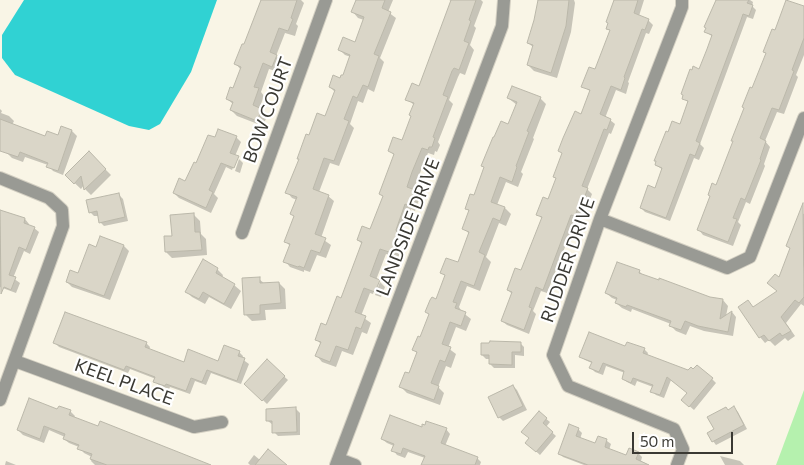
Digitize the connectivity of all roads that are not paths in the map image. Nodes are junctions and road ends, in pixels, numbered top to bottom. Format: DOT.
graph roads {
  1 [pos="326,0"];
  2 [pos="504,0"];
  3 [pos="682,0"];
  4 [pos="804,118"];
  5 [pos="0,178"];
  6 [pos="600,219"];
  7 [pos="242,233"];
  8 [pos="15,360"];
  9 [pos="0,400"];
  10 [pos="222,422"];
  11 [pos="337,462"];
  12 [pos="355,465"];
  13 [pos="677,465"];
  1 -- 7 [label="street, BOW COURT"];
  2 -- 11 [label="street, LANDSIDE DRIVE"];
  3 -- 6 [label="street, RUDDER DRIVE"];
  4 -- 6 [label="street"];
  5 -- 8 [label="street"];
  6 -- 13 [label="street, RUDDER DRIVE"];
  8 -- 9 [label="street"];
  8 -- 10 [label="street, KEEL PLACE"];
  11 -- 12 [label="street"];
}
